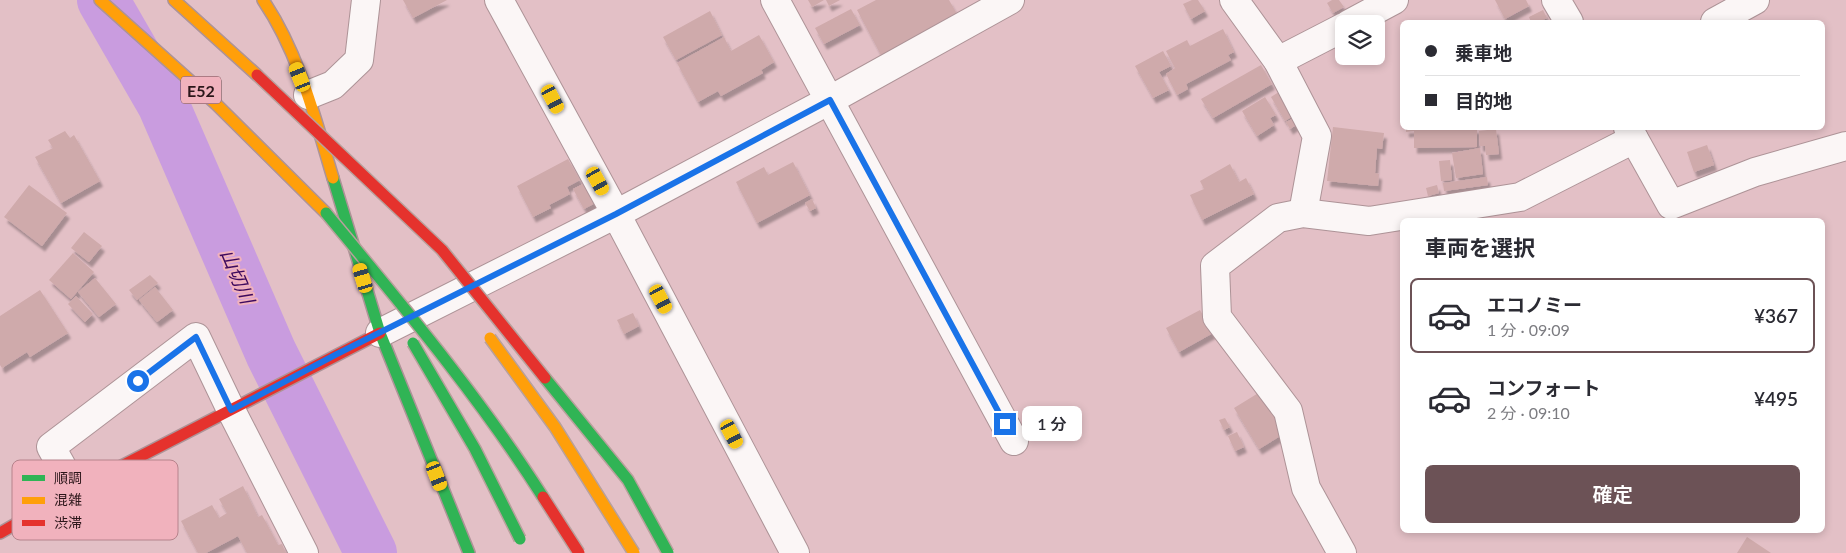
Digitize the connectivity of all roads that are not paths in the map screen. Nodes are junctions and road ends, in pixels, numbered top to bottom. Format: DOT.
graph roads {
  1 [pos="100,0"];
  2 [pos="174,0"];
  3 [pos="263,0"];
  4 [pos="366,0"];
  5 [pos="499,0"];
  6 [pos="775,0"];
  7 [pos="1010,0"];
  8 [pos="1234,0"];
  9 [pos="1394,0"];
  10 [pos="1556,0"];
  11 [pos="1756,0"];
  12 [pos="1366,15"];
  13 [pos="1568,20"];
  14 [pos="1719,20"];
  15 [pos="1335,31"];
  16 [pos="1278,61"];
  17 [pos="257,75"];
  18 [pos="308,95"];
  19 [pos="830,100"];
  20 [pos="1631,133"];
  21 [pos="1846,146"];
  22 [pos="326,213"];
  23 [pos="1303,213"];
  24 [pos="616,214"];
  25 [pos="406,231"];
  26 [pos="450,284"];
  27 [pos="462,300"];
  28 [pos="486,332"];
  29 [pos="380,333"];
  30 [pos="241,405"];
  31 [pos="1014,441"];
  32 [pos="58,460"];
  33 [pos="134,460"];
  34 [pos="12,526"];
  35 [pos="0,533"];
  36 [pos="304,553"];
  37 [pos="469,553"];
  38 [pos="526,553"];
  39 [pos="579,553"];
  40 [pos="634,553"];
  41 [pos="668,553"];
  42 [pos="795,553"];
  43 [pos="1342,553"];
  1 -- 22 [label="main road, E52"];
  2 -- 17 [label="main road, E52"];
  3 -- 18 [label="main road"];
  4 -- 18 [label="street"];
  5 -- 24 [label="street"];
  6 -- 19 [label="street"];
  7 -- 19 [label="street"];
  8 -- 16 [label="street"];
  9 -- 12 [label="street"];
  10 -- 13 [label="street"];
  11 -- 14 [label="street"];
  15 -- 16 [label="street"];
  16 -- 23 [label="street"];
  17 -- 25 [label="main road, bridge"];
  17 -- 41 [label="main road, bridge"];
  18 -- 29 [label="main road"];
  19 -- 24 [label="street"];
  19 -- 31 [label="street"];
  20 -- 21 [label="street"];
  20 -- 23 [label="street"];
  22 -- 38 [label="main road, bridge"];
  22 -- 39 [label="main road, bridge"];
  23 -- 43 [label="street"];
  24 -- 29 [label="street"];
  24 -- 42 [label="street"];
  26 -- 27 [label="main road"];
  28 -- 40 [label="main road, bridge"];
  29 -- 30 [label="main road"];
  29 -- 37 [label="main road"];
  30 -- 32 [label="street"];
  30 -- 33 [label="main road"];
  30 -- 36 [label="street"];
  34 -- 35 [label="main road"];
}
